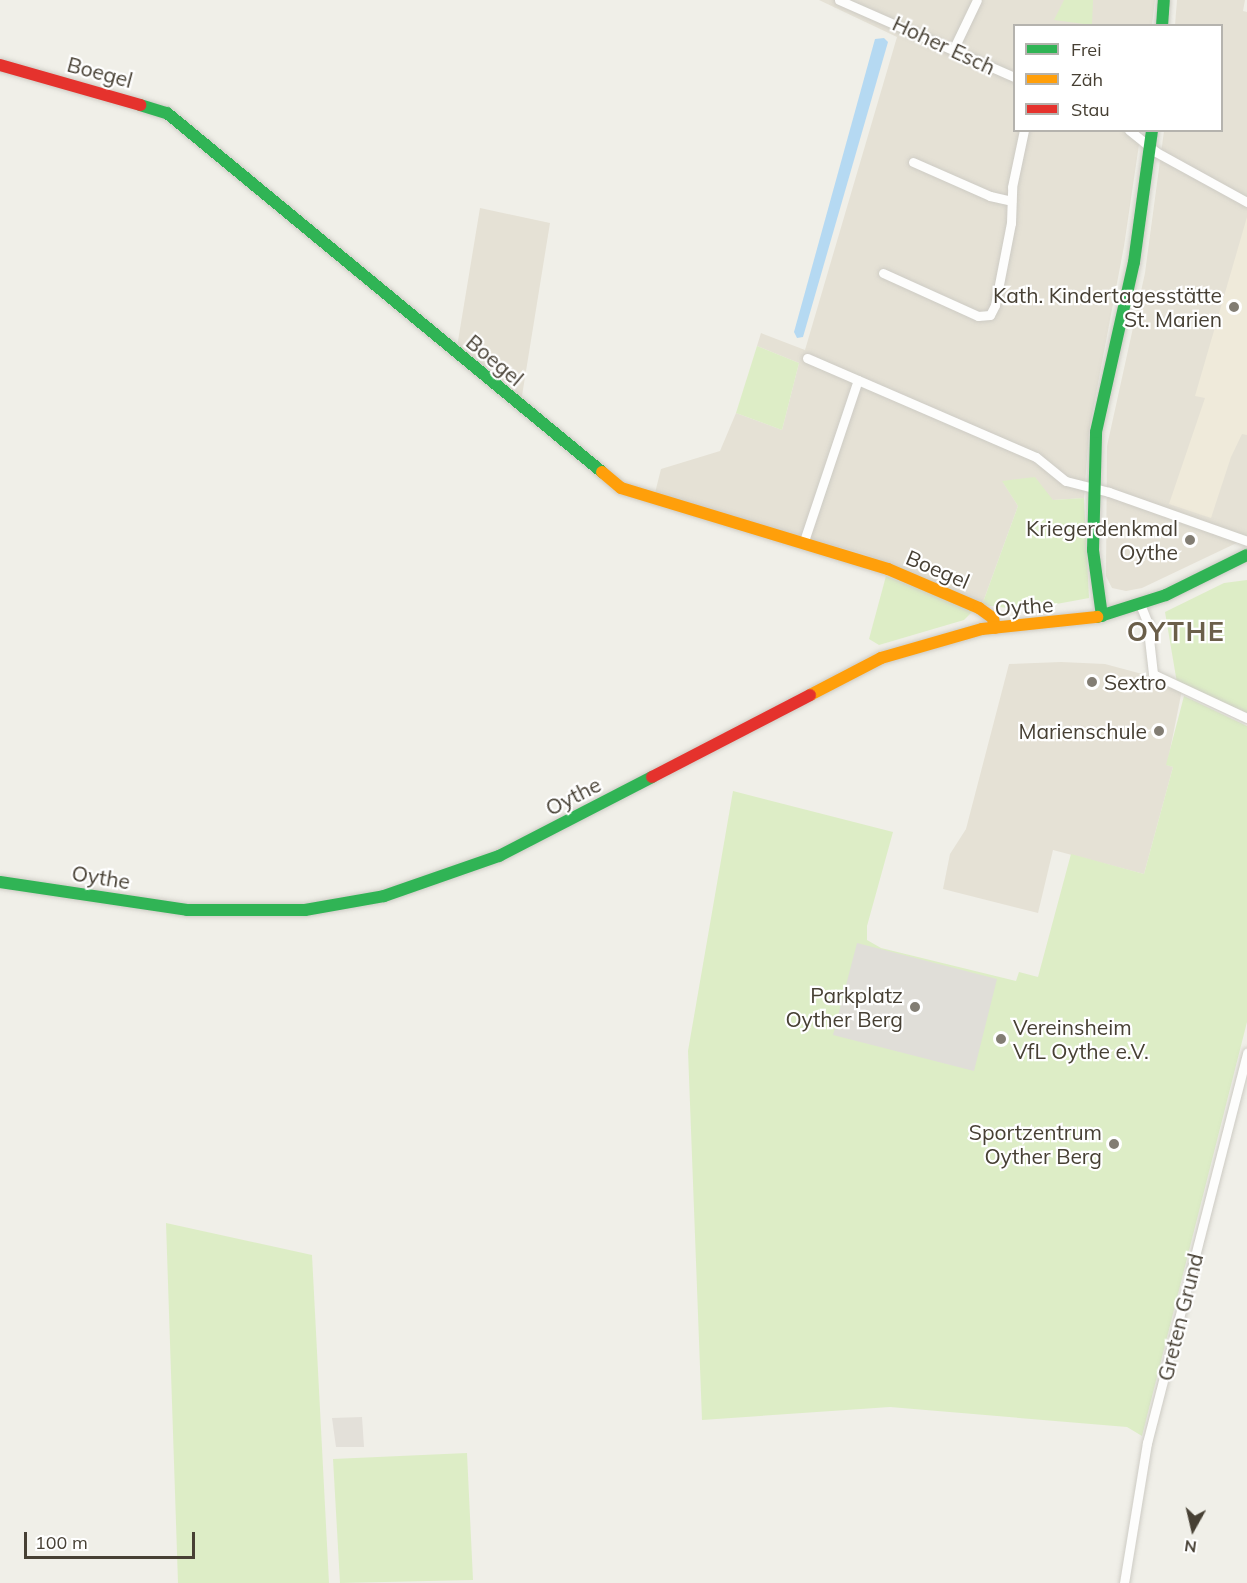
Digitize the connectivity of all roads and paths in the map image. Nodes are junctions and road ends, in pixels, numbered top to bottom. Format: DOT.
graph roads {
  1 [pos="839,0"];
  2 [pos="977,0"];
  3 [pos="1164,0"];
  4 [pos="1162,24"];
  5 [pos="953,50"];
  6 [pos="0,65"];
  7 [pos="1013,78"];
  8 [pos="1024,132"];
  9 [pos="1132,132"];
  10 [pos="1152,132"];
  11 [pos="1150,144"];
  12 [pos="913,162"];
  13 [pos="1011,201"];
  14 [pos="1247,202"];
  15 [pos="883,273"];
  16 [pos="807,358"];
  17 [pos="858,380"];
  18 [pos="1093,488"];
  19 [pos="1247,541"];
  20 [pos="802,544"];
  21 [pos="1247,555"];
  22 [pos="1140,604"];
  23 [pos="1102,616"];
  24 [pos="995,628"];
  25 [pos="1247,718"];
  26 [pos="0,882"];
  27 [pos="1247,1053"];
  28 [pos="1124,1583"];
  1 -- 5 [label="street, Hoher Esch"];
  2 -- 5 [label="street"];
  3 -- 4 [label="street"];
  5 -- 7 [label="street, Hoher Esch"];
  6 -- 20 [label="street, Boegel"];
  8 -- 13 [label="street"];
  9 -- 11 [label="street"];
  10 -- 11 [label="street"];
  11 -- 14 [label="street"];
  11 -- 18 [label="street"];
  12 -- 13 [label="street"];
  13 -- 15 [label="street"];
  16 -- 17 [label="street"];
  17 -- 18 [label="street"];
  17 -- 20 [label="street"];
  18 -- 19 [label="street"];
  18 -- 23 [label="street"];
  20 -- 24 [label="street, Boegel"];
  21 -- 22 [label="street, Oythe"];
  22 -- 23 [label="street, Oythe"];
  22 -- 25 [label="street"];
  23 -- 24 [label="street, Oythe"];
  24 -- 26 [label="street, Oythe"];
  27 -- 28 [label="street, Greten Grund"];
}
